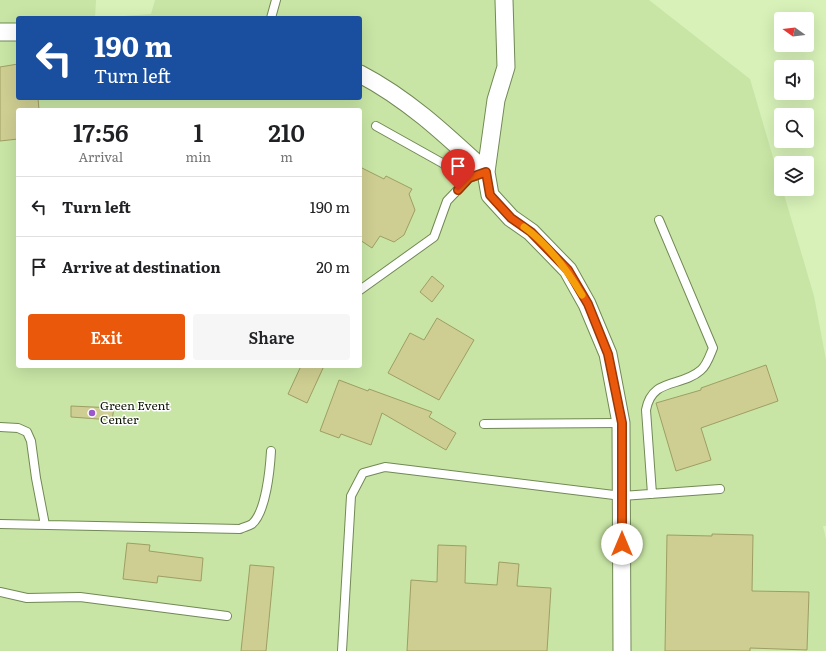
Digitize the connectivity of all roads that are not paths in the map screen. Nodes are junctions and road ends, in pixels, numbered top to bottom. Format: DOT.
graph roads {
  1 [pos="276,0"];
  2 [pos="504,0"];
  3 [pos="272,16"];
  4 [pos="0,32"];
  5 [pos="16,32"];
  6 [pos="362,75"];
  7 [pos="376,126"];
  8 [pos="486,172"];
  9 [pos="469,178"];
  10 [pos="659,220"];
  11 [pos="362,289"];
  12 [pos="622,423"];
  13 [pos="484,424"];
  14 [pos="0,427"];
  15 [pos="271,451"];
  16 [pos="720,489"];
  17 [pos="652,494"];
  18 [pos="622,496"];
  19 [pos="0,524"];
  20 [pos="45,525"];
  21 [pos="0,592"];
  22 [pos="227,616"];
  23 [pos="342,651"];
  24 [pos="622,651"];
  1 -- 3 [label="lane"];
  2 -- 8 [label="street"];
  4 -- 5 [label="street"];
  6 -- 8 [label="street"];
  7 -- 9 [label="lane"];
  8 -- 9 [label="lane"];
  8 -- 12 [label="street"];
  9 -- 11 [label="lane"];
  10 -- 17 [label="lane"];
  12 -- 13 [label="lane"];
  12 -- 18 [label="street"];
  14 -- 20 [label="lane"];
  15 -- 20 [label="lane"];
  16 -- 17 [label="lane"];
  17 -- 18 [label="lane"];
  18 -- 23 [label="lane"];
  18 -- 24 [label="street"];
  19 -- 20 [label="lane"];
  21 -- 22 [label="lane"];
}
